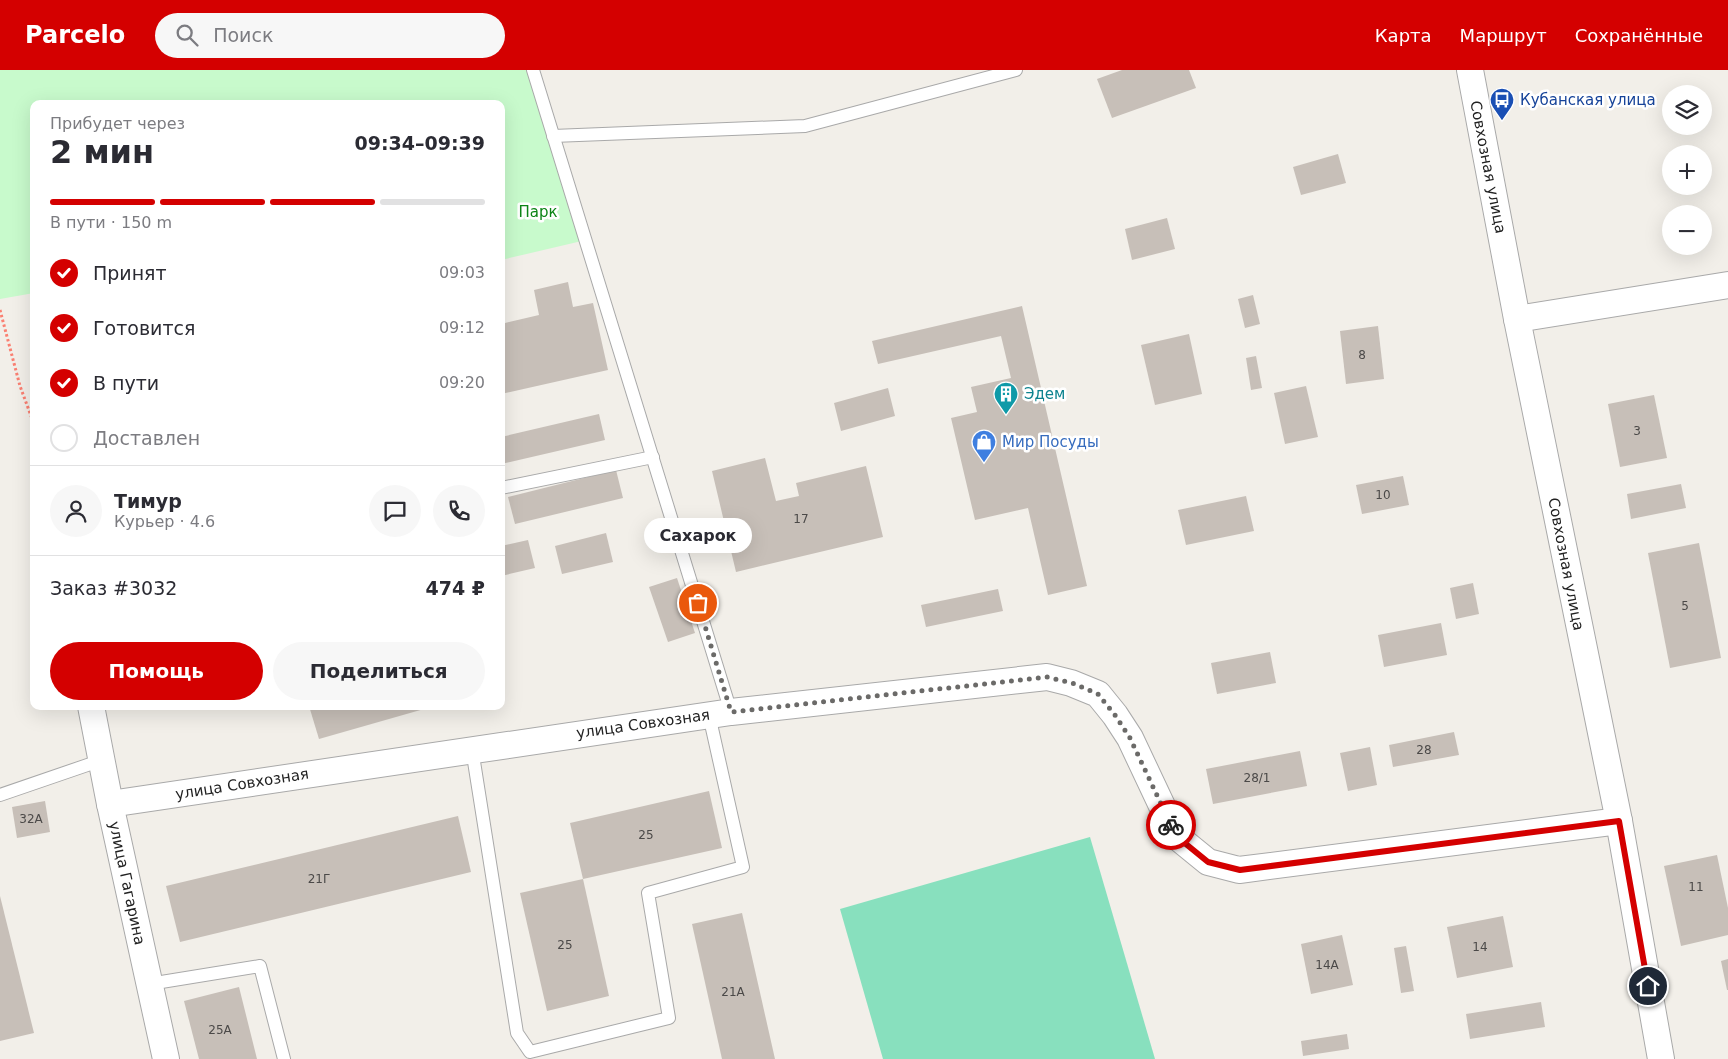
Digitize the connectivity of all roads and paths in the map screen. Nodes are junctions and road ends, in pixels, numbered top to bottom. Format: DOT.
graph roads {
  1 [pos="533,70"];
  2 [pos="1016,70"];
  3 [pos="1470,70"];
  4 [pos="554,136"];
  5 [pos="1728,285"];
  6 [pos="0,310"];
  7 [pos="1517,318"];
  8 [pos="30,413"];
  9 [pos="652,457"];
  10 [pos="505,487"];
  11 [pos="92,710"];
  12 [pos="720,713"];
  13 [pos="472,749"];
  14 [pos="102,760"];
  15 [pos="0,795"];
  16 [pos="110,804"];
  17 [pos="1619,821"];
  18 [pos="149,984"];
  19 [pos="531,1056"];
  20 [pos="166,1059"];
  21 [pos="284,1059"];
  22 [pos="1661,1059"];
  1 -- 4 [label="lane"];
  2 -- 4 [label="lane"];
  3 -- 7 [label="street, Совхозная улица"];
  4 -- 9 [label="lane"];
  5 -- 7 [label="street"];
  6 -- 8 [label="path"];
  7 -- 17 [label="street, Совхозная улица"];
  9 -- 10 [label="lane"];
  9 -- 12 [label="lane"];
  11 -- 14 [label="street, улица Гагарина"];
  12 -- 13 [label="street, улица Совхозная"];
  12 -- 17 [label="street, улица Совхозная"];
  12 -- 19 [label="lane"];
  13 -- 16 [label="street, улица Совхозная"];
  13 -- 19 [label="lane"];
  14 -- 15 [label="lane"];
  14 -- 16 [label="street, улица Гагарина"];
  16 -- 18 [label="street, улица Гагарина"];
  17 -- 22 [label="street, Совхозная улица"];
  18 -- 20 [label="street, улица Гагарина"];
  18 -- 21 [label="lane"];
}
